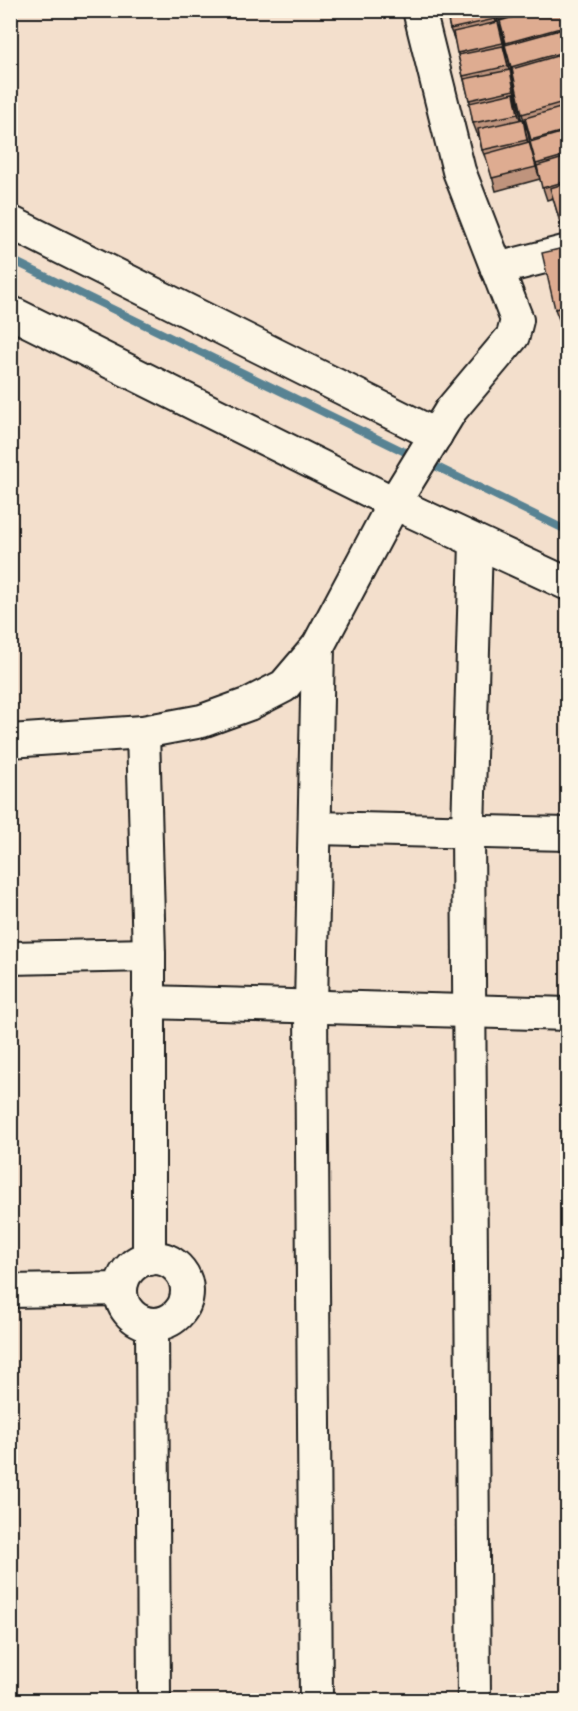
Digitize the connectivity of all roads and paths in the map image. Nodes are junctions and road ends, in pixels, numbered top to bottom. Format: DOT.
graph roads {
  1 [pos="419,10"];
  2 [pos="10,222"];
  3 [pos="567,252"];
  4 [pos="497,269"];
  5 [pos="10,312"];
  6 [pos="433,440"];
  7 [pos="394,503"];
  8 [pos="476,542"];
  9 [pos="567,584"];
  10 [pos="318,646"];
  11 [pos="143,732"];
  12 [pos="10,741"];
  13 [pos="315,828"];
  14 [pos="468,830"];
  15 [pos="567,834"];
  16 [pos="149,955"];
  17 [pos="10,958"];
  18 [pos="148,1002"];
  19 [pos="311,1008"];
  20 [pos="470,1012"];
  21 [pos="567,1014"];
  22 [pos="149,1259"];
  23 [pos="121,1289"];
  24 [pos="10,1291"];
  25 [pos="152,1324"];
  26 [pos="154,1701"];
  27 [pos="316,1701"];
  28 [pos="474,1701"];
  1 -- 4 [label="street"];
  2 -- 6 [label="street"];
  3 -- 4 [label="street"];
  4 -- 6 [label="street"];
  5 -- 7 [label="street"];
  6 -- 7 [label="street"];
  7 -- 8 [label="street"];
  7 -- 10 [label="street"];
  8 -- 9 [label="street"];
  8 -- 14 [label="street"];
  10 -- 11 [label="street"];
  10 -- 13 [label="street"];
  11 -- 12 [label="street"];
  11 -- 16 [label="street"];
  13 -- 14 [label="street"];
  13 -- 19 [label="street"];
  14 -- 15 [label="street"];
  14 -- 20 [label="street"];
  16 -- 17 [label="street"];
  16 -- 18 [label="street"];
  18 -- 19 [label="street"];
  18 -- 22 [label="street"];
  19 -- 20 [label="street"];
  19 -- 27 [label="street"];
  20 -- 21 [label="street"];
  20 -- 28 [label="street"];
  22 -- 23 [label="street"];
  22 -- 25 [label="street"];
  23 -- 24 [label="street"];
  23 -- 25 [label="street"];
  25 -- 26 [label="street"];
}
